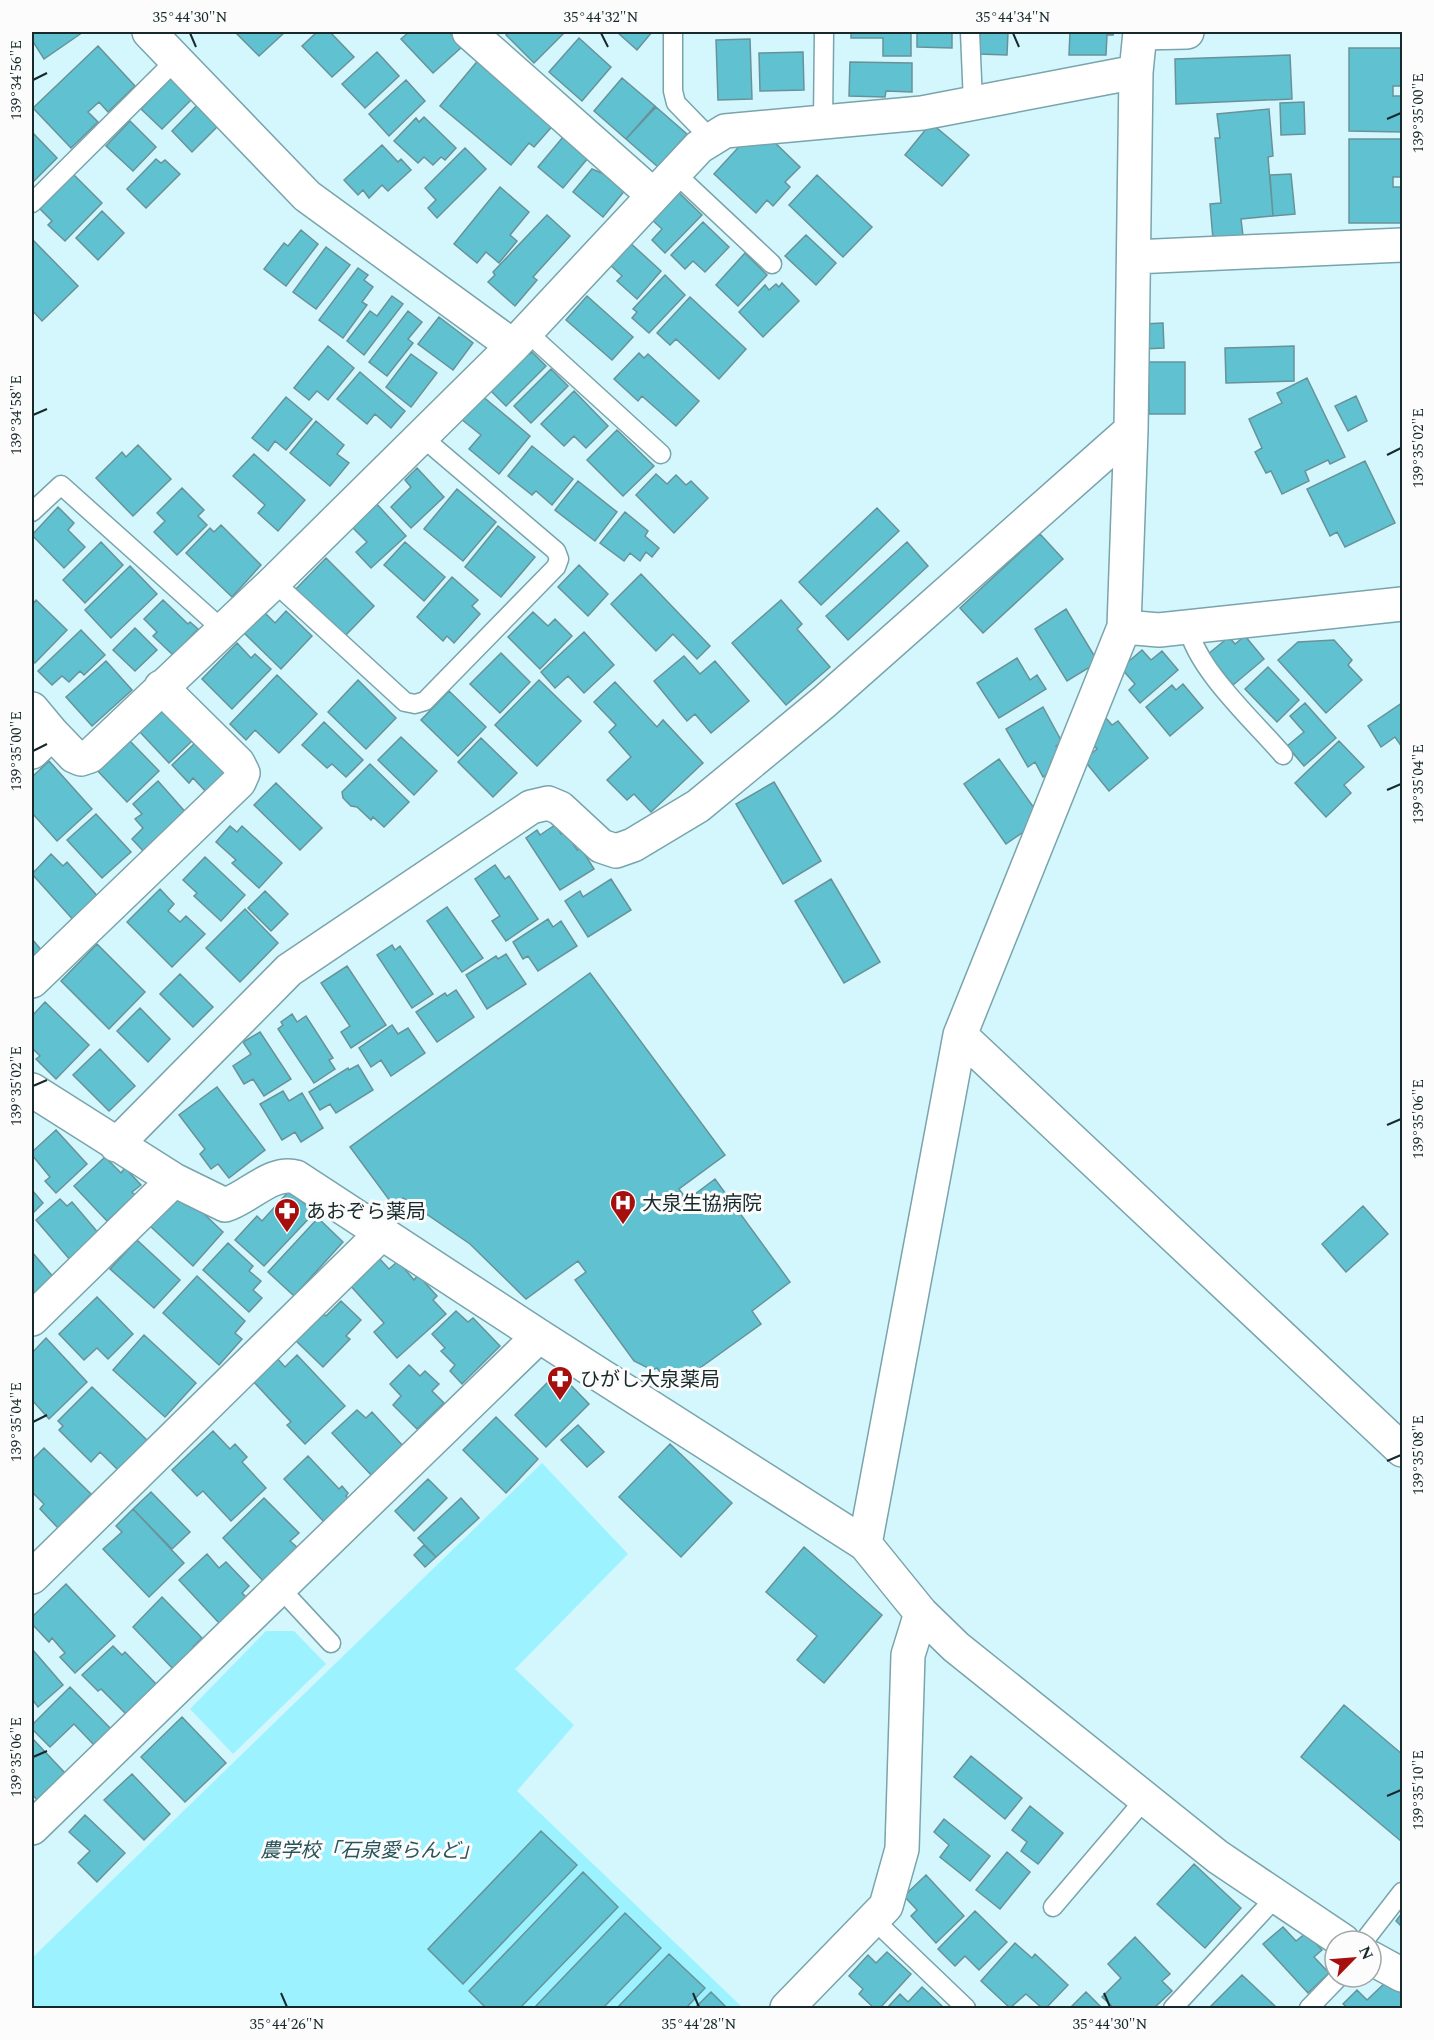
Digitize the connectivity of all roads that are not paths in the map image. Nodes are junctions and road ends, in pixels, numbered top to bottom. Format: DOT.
graph roads {
  1 [pos="149,32"];
  2 [pos="469,32"];
  3 [pos="673,32"];
  4 [pos="824,32"];
  5 [pos="970,32"];
  6 [pos="1140,32"];
  7 [pos="1186,32"];
  8 [pos="177,59"];
  9 [pos="1136,72"];
  10 [pos="973,103"];
  11 [pos="823,122"];
  12 [pos="710,138"];
  13 [pos="664,184"];
  14 [pos="32,203"];
  15 [pos="1402,244"];
  16 [pos="1134,256"];
  17 [pos="772,264"];
  18 [pos="520,339"];
  19 [pos="1131,430"];
  20 [pos="422,437"];
  21 [pos="661,454"];
  22 [pos="32,512"];
  23 [pos="274,582"];
  24 [pos="1402,604"];
  25 [pos="1124,627"];
  26 [pos="1188,627"];
  27 [pos="223,630"];
  28 [pos="161,687"];
  29 [pos="38,731"];
  30 [pos="1283,755"];
  31 [pos="32,981"];
  32 [pos="960,1035"];
  33 [pos="37,1103"];
  34 [pos="116,1145"];
  35 [pos="174,1180"];
  36 [pos="381,1234"];
  37 [pos="32,1319"];
  38 [pos="539,1336"];
  39 [pos="1402,1450"];
  40 [pos="865,1544"];
  41 [pos="32,1577"];
  42 [pos="279,1587"];
  43 [pos="921,1613"];
  44 [pos="331,1643"];
  45 [pos="1145,1799"];
  46 [pos="32,1828"];
  47 [pos="1402,1892"];
  48 [pos="1275,1898"];
  49 [pos="1053,1907"];
  50 [pos="874,1920"];
  51 [pos="1324,1929"];
  52 [pos="1373,1929"];
  53 [pos="1383,1965"];
  54 [pos="1402,1975"];
  55 [pos="1327,1989"];
  56 [pos="787,2008"];
  57 [pos="966,2008"];
  58 [pos="1173,2008"];
  59 [pos="1309,2008"];
  1 -- 8 [label="street"];
  2 -- 13 [label="street"];
  3 -- 12 [label="lane"];
  4 -- 11 [label="lane"];
  5 -- 10 [label="lane"];
  6 -- 7 [label="street"];
  6 -- 9 [label="street"];
  8 -- 14 [label="lane"];
  8 -- 18 [label="street"];
  9 -- 10 [label="street"];
  9 -- 16 [label="street"];
  10 -- 11 [label="street"];
  11 -- 12 [label="street"];
  12 -- 13 [label="street"];
  13 -- 17 [label="lane"];
  13 -- 18 [label="street"];
  15 -- 16 [label="street"];
  16 -- 19 [label="street"];
  18 -- 20 [label="street"];
  18 -- 21 [label="lane"];
  19 -- 25 [label="street"];
  19 -- 34 [label="street"];
  20 -- 23 [label="street"];
  20 -- 23 [label="lane"];
  22 -- 27 [label="lane"];
  23 -- 27 [label="street"];
  24 -- 26 [label="street"];
  25 -- 26 [label="street"];
  25 -- 32 [label="street"];
  26 -- 30 [label="lane"];
  27 -- 28 [label="street"];
  28 -- 29 [label="street"];
  28 -- 31 [label="street"];
  32 -- 39 [label="street"];
  32 -- 40 [label="street"];
  33 -- 34 [label="street"];
  34 -- 35 [label="street"];
  35 -- 36 [label="street"];
  35 -- 37 [label="street"];
  36 -- 38 [label="street"];
  36 -- 41 [label="street"];
  38 -- 40 [label="street"];
  38 -- 42 [label="street"];
  40 -- 43 [label="street"];
  42 -- 44 [label="lane"];
  42 -- 46 [label="street"];
  43 -- 45 [label="street"];
  43 -- 50 [label="street"];
  45 -- 48 [label="street"];
  45 -- 49 [label="lane"];
  47 -- 52 [label="lane"];
  48 -- 51 [label="street"];
  48 -- 58 [label="lane"];
  50 -- 56 [label="street"];
  50 -- 57 [label="lane"];
  53 -- 54 [label="street"];
  55 -- 59 [label="lane"];
}
